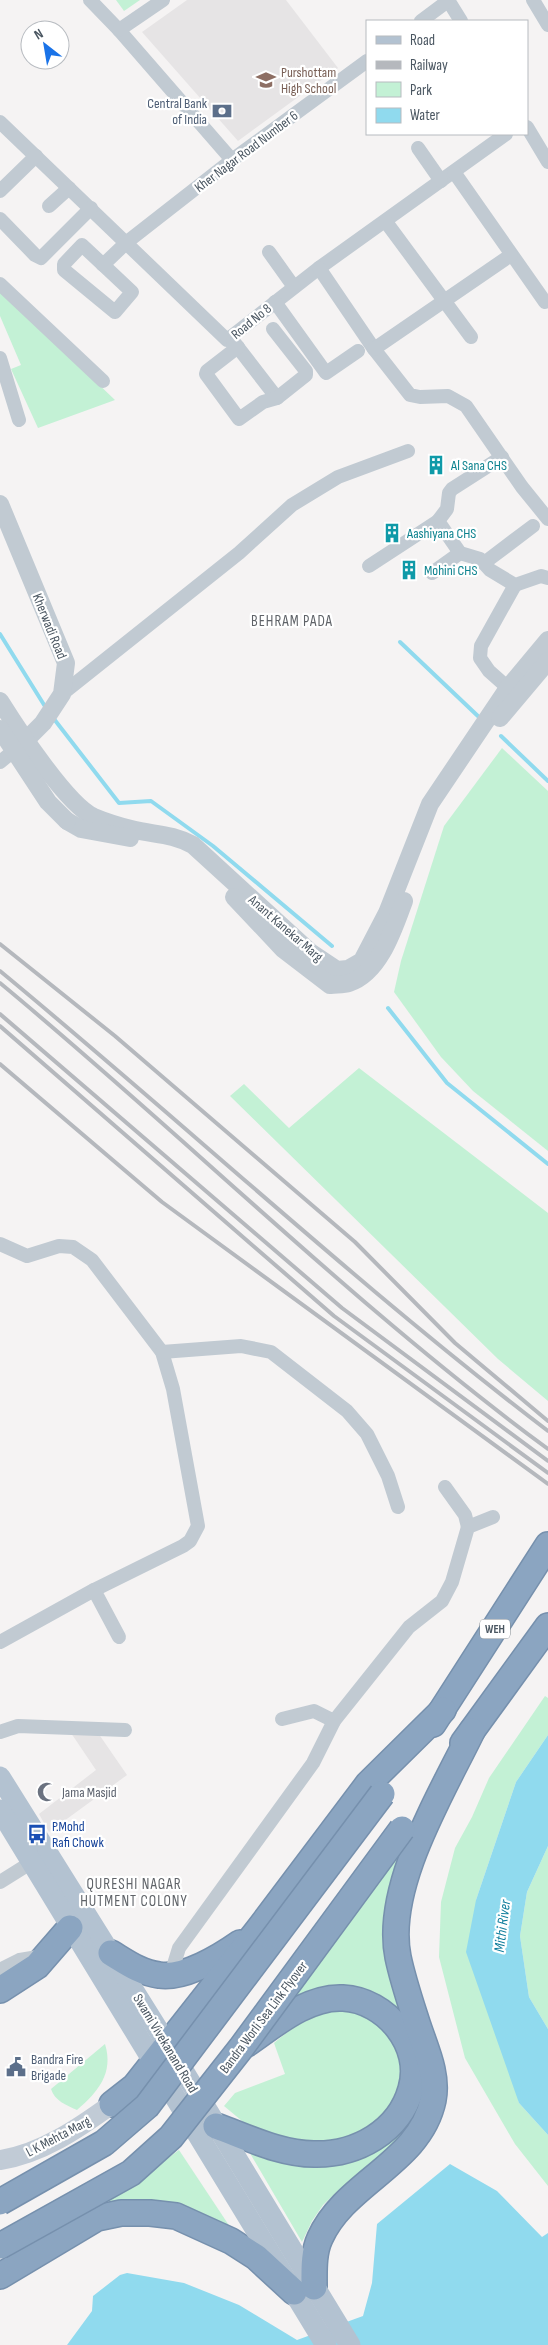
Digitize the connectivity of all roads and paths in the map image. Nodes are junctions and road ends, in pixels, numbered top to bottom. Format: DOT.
graph roads {
  1 [pos="90,0"];
  2 [pos="163,0"];
  3 [pos="533,0"];
  4 [pos="448,1"];
  5 [pos="422,20"];
  6 [pos="460,20"];
  7 [pos="548,25"];
  8 [pos="119,30"];
  9 [pos="366,62"];
  10 [pos="0,122"];
  11 [pos="528,130"];
  12 [pos="505,135"];
  13 [pos="418,148"];
  14 [pos="36,156"];
  15 [pos="232,160"];
  16 [pos="548,162"];
  17 [pos="454,172"];
  18 [pos="442,181"];
  19 [pos="69,188"];
  20 [pos="0,191"];
  21 [pos="49,206"];
  22 [pos="91,208"];
  23 [pos="0,218"];
  24 [pos="386,222"];
  25 [pos="127,242"];
  26 [pos="269,252"];
  27 [pos="511,256"];
  28 [pos="103,265"];
  29 [pos="319,268"];
  30 [pos="0,284"];
  31 [pos="294,287"];
  32 [pos="444,301"];
  33 [pos="274,302"];
  34 [pos="545,302"];
  35 [pos="273,329"];
  36 [pos="471,337"];
  37 [pos="234,343"];
  38 [pos="374,349"];
  39 [pos="358,351"];
  40 [pos="0,358"];
  41 [pos="103,381"];
  42 [pos="277,398"];
  43 [pos="19,420"];
  44 [pos="408,450"];
  45 [pos="502,457"];
  46 [pos="0,504"];
  47 [pos="548,519"];
  48 [pos="438,520"];
  49 [pos="534,526"];
  50 [pos="460,553"];
  51 [pos="484,563"];
  52 [pos="369,566"];
  53 [pos="432,573"];
  54 [pos="548,578"];
  55 [pos="515,584"];
  56 [pos="548,640"];
  57 [pos="539,663"];
  58 [pos="513,692"];
  59 [pos="62,694"];
  60 [pos="0,701"];
  61 [pos="0,728"];
  62 [pos="25,741"];
  63 [pos="0,762"];
  64 [pos="453,775"];
  65 [pos="0,1244"];
  66 [pos="162,1352"];
  67 [pos="444,1488"];
  68 [pos="398,1506"];
  69 [pos="493,1517"];
  70 [pos="468,1527"];
  71 [pos="547,1546"];
  72 [pos="94,1590"];
  73 [pos="548,1626"];
  74 [pos="119,1638"];
  75 [pos="0,1642"];
  76 [pos="443,1710"];
  77 [pos="282,1719"];
  78 [pos="334,1720"];
  79 [pos="124,1730"];
  80 [pos="472,1731"];
  81 [pos="0,1732"];
  82 [pos="0,1777"];
  83 [pos="0,1810"];
  84 [pos="32,1862"];
  85 [pos="0,1882"];
  86 [pos="70,1928"];
  87 [pos="258,1930"];
  88 [pos="111,1952"];
  89 [pos="46,1958"];
  90 [pos="0,1972"];
  91 [pos="171,1974"];
  92 [pos="0,1990"];
  93 [pos="136,2036"];
  94 [pos="241,2048"];
  95 [pos="160,2053"];
  96 [pos="112,2104"];
  97 [pos="216,2126"];
  98 [pos="0,2160"];
  99 [pos="0,2202"];
  100 [pos="60,2239"];
  101 [pos="0,2246"];
  102 [pos="0,2250"];
  103 [pos="0,2276"];
  104 [pos="304,2289"];
  105 [pos="321,2317"];
  106 [pos="326,2345"];
  107 [pos="350,2345"];
  1 -- 8 [label="street"];
  2 -- 8 [label="street"];
  3 -- 7 [label="street"];
  4 -- 5 [label="street"];
  4 -- 6 [label="street"];
  8 -- 15 [label="street"];
  9 -- 15 [label="street, Kher Nagar Road Number 6"];
  10 -- 14 [label="street, Road No 8"];
  11 -- 16 [label="street"];
  12 -- 17 [label="street, Road No 8"];
  13 -- 18 [label="street"];
  14 -- 19 [label="street, Road No 8"];
  14 -- 20 [label="street"];
  15 -- 25 [label="street, Kher Nagar Road Number 6"];
  17 -- 18 [label="street, Road No 8"];
  17 -- 27 [label="street"];
  18 -- 24 [label="street, Road No 8"];
  19 -- 21 [label="street"];
  19 -- 22 [label="street, Road No 8"];
  22 -- 23 [label="street"];
  22 -- 25 [label="street, Road No 8"];
  24 -- 29 [label="street, Road No 8"];
  24 -- 32 [label="street"];
  25 -- 28 [label="street, Kher Nagar Road Number 6"];
  25 -- 37 [label="street, Road No 8"];
  26 -- 31 [label="street"];
  27 -- 32 [label="street"];
  27 -- 34 [label="street"];
  28 -- 28 [label="street"];
  29 -- 31 [label="street, Road No 8"];
  29 -- 38 [label="street"];
  30 -- 41 [label="street"];
  31 -- 33 [label="street, Road No 8"];
  32 -- 36 [label="street"];
  32 -- 38 [label="street"];
  33 -- 37 [label="street, Road No 8"];
  33 -- 39 [label="street"];
  35 -- 42 [label="street"];
  37 -- 42 [label="street"];
  37 -- 42 [label="street"];
  38 -- 45 [label="street"];
  40 -- 43 [label="street"];
  44 -- 59 [label="street"];
  45 -- 47 [label="street"];
  45 -- 48 [label="street"];
  46 -- 59 [label="street, Kherwadi Road"];
  48 -- 50 [label="street"];
  48 -- 52 [label="street"];
  49 -- 51 [label="street"];
  50 -- 51 [label="street"];
  50 -- 53 [label="street"];
  51 -- 55 [label="street"];
  54 -- 55 [label="street"];
  55 -- 58 [label="street"];
  56 -- 57 [label="street, Anant Kanekar Marg"];
  57 -- 58 [label="street, Anant Kanekar Marg"];
  58 -- 64 [label="street, Anant Kanekar Marg"];
  59 -- 62 [label="street, Kherwadi Road"];
  60 -- 62 [label="street, Anant Kanekar Marg"];
  61 -- 64 [label="street, Anant Kanekar Marg, bridge"];
  62 -- 63 [label="street"];
  62 -- 64 [label="street, Anant Kanekar Marg"];
  65 -- 66 [label="street"];
  66 -- 68 [label="street"];
  66 -- 72 [label="street"];
  67 -- 70 [label="street"];
  69 -- 70 [label="street"];
  70 -- 78 [label="street"];
  71 -- 76 [label="highway, WEH"];
  72 -- 74 [label="street"];
  72 -- 75 [label="street"];
  73 -- 80 [label="highway"];
  76 -- 87 [label="highway"];
  76 -- 99 [label="highway, bridge"];
  77 -- 78 [label="street"];
  78 -- 91 [label="street"];
  79 -- 81 [label="street"];
  80 -- 94 [label="highway, Bandra Worli Sea Link Flyover, bridge"];
  80 -- 104 [label="highway"];
  82 -- 88 [label="main road, Swami Vivekanand Road"];
  83 -- 84 [label="main road, Swami Vivekanand Road"];
  84 -- 85 [label="street"];
  84 -- 86 [label="main road, Swami Vivekanand Road"];
  86 -- 89 [label="highway"];
  86 -- 93 [label="main road, Swami Vivekanand Road"];
  87 -- 91 [label="highway"];
  87 -- 95 [label="highway"];
  88 -- 91 [label="highway"];
  88 -- 95 [label="main road, Swami Vivekanand Road"];
  89 -- 90 [label="street"];
  89 -- 92 [label="highway"];
  93 -- 95 [label="main road, Swami Vivekanand Road"];
  93 -- 96 [label="main road"];
  94 -- 97 [label="highway"];
  94 -- 101 [label="highway, Bandra Worli Sea Link Flyover, bridge"];
  95 -- 96 [label="highway"];
  95 -- 97 [label="main road, Swami Vivekanand Road"];
  95 -- 104 [label="main road, Swami Vivekanand Road"];
  96 -- 98 [label="main road, L K Mehta Marg"];
  97 -- 104 [label="main road, Swami Vivekanand Road"];
  100 -- 102 [label="main road"];
  100 -- 103 [label="highway"];
  100 -- 104 [label="highway"];
  104 -- 105 [label="main road, Swami Vivekanand Road"];
  105 -- 106 [label="main road"];
  105 -- 107 [label="main road"];
}
